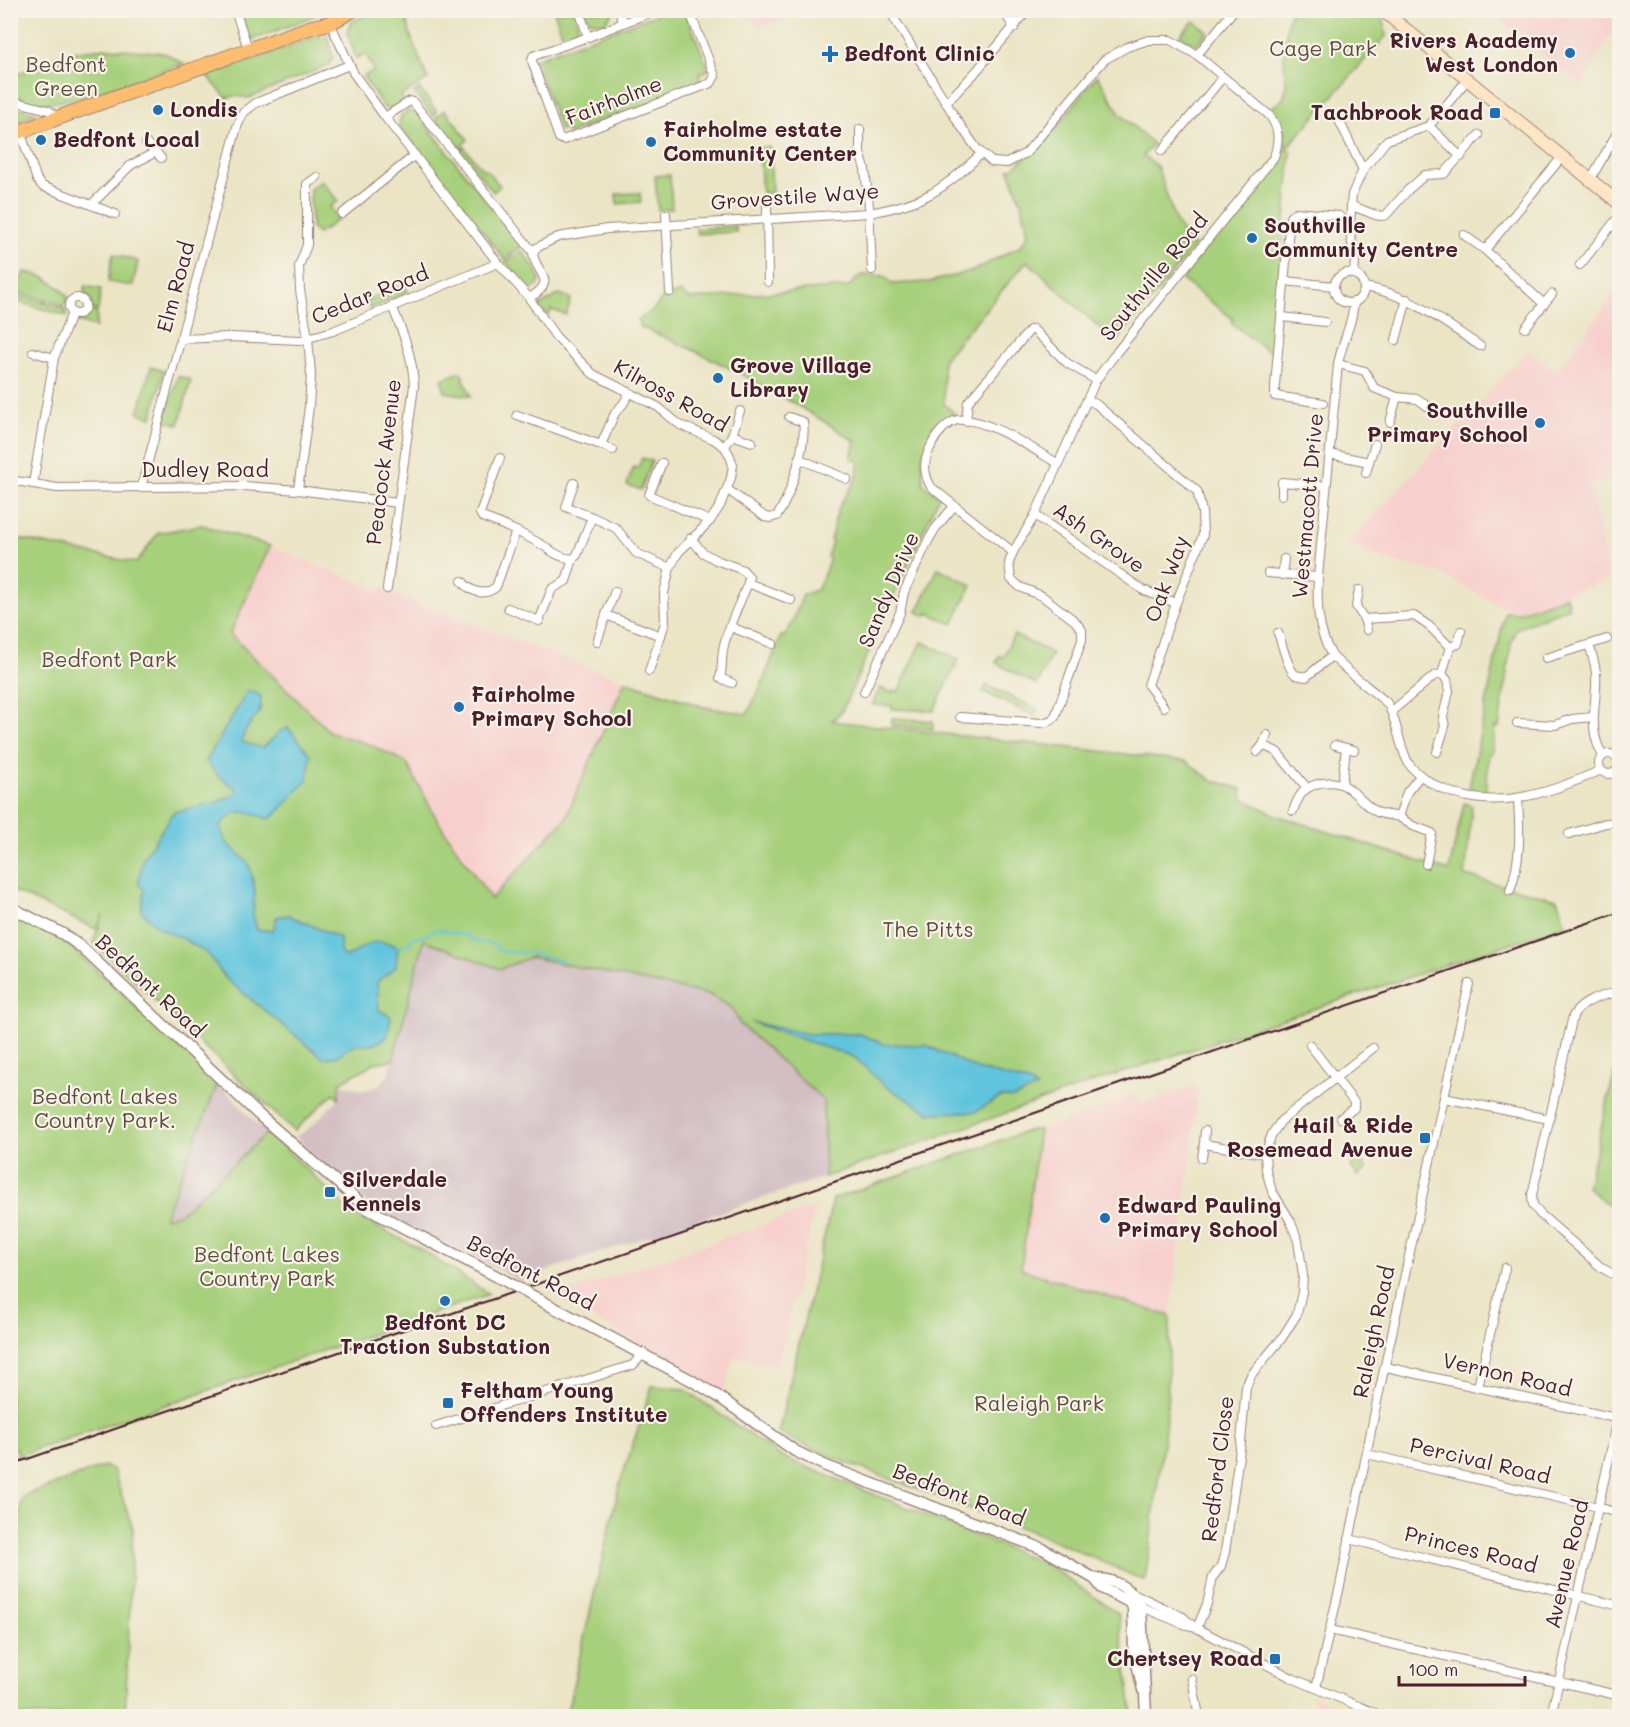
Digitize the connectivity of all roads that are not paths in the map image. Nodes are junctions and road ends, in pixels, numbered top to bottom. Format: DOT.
graph roads {
  1 [pos="220,10"];
  2 [pos="237,10"];
  3 [pos="353,10"];
  4 [pos="579,10"];
  5 [pos="619,10"];
  6 [pos="657,10"];
  7 [pos="689,10"];
  8 [pos="889,10"];
  9 [pos="1003,10"];
  10 [pos="1028,10"];
  11 [pos="1234,10"];
  12 [pos="1382,10"];
  13 [pos="330,23"];
  14 [pos="623,23"];
  15 [pos="1014,28"];
  16 [pos="588,37"];
  17 [pos="249,51"];
  18 [pos="1197,55"];
  19 [pos="349,65"];
  20 [pos="1223,77"];
  21 [pos="1467,80"];
  22 [pos="10,100"];
  23 [pos="946,103"];
  24 [pos="1336,116"];
  25 [pos="57,117"];
  26 [pos="385,117"];
  27 [pos="1429,126"];
  28 [pos="1620,128"];
  29 [pos="860,129"];
  30 [pos="15,133"];
  31 [pos="1479,135"];
  32 [pos="146,143"];
  33 [pos="1162,151"];
  34 [pos="981,154"];
  35 [pos="414,155"];
  36 [pos="1461,157"];
  37 [pos="1562,157"];
  38 [pos="1363,170"];
  39 [pos="317,177"];
  40 [pos="1590,180"];
  41 [pos="767,201"];
  42 [pos="1620,204"];
  43 [pos="91,205"];
  44 [pos="1351,206"];
  45 [pos="869,213"];
  46 [pos="115,214"];
  47 [pos="342,214"];
  48 [pos="666,214"];
  49 [pos="1620,215"];
  50 [pos="1339,216"];
  51 [pos="767,219"];
  52 [pos="667,224"];
  53 [pos="1464,235"];
  54 [pos="1485,250"];
  55 [pos="533,252"];
  56 [pos="498,262"];
  57 [pos="1580,265"];
  58 [pos="872,270"];
  59 [pos="1354,274"];
  60 [pos="1285,281"];
  61 [pos="768,282"];
  62 [pos="1334,286"];
  63 [pos="1364,287"];
  64 [pos="670,292"];
  65 [pos="1552,294"];
  66 [pos="529,298"];
  67 [pos="1407,298"];
  68 [pos="1354,302"];
  69 [pos="1544,304"];
  70 [pos="392,306"];
  71 [pos="72,313"];
  72 [pos="1282,317"];
  73 [pos="1326,322"];
  74 [pos="1524,328"];
  75 [pos="308,338"];
  76 [pos="180,339"];
  77 [pos="1396,340"];
  78 [pos="1480,346"];
  79 [pos="33,352"];
  80 [pos="54,358"];
  81 [pos="1338,364"];
  82 [pos="1096,380"];
  83 [pos="629,394"];
  84 [pos="1397,397"];
  85 [pos="1087,400"];
  86 [pos="1323,403"];
  87 [pos="1431,409"];
  88 [pos="740,411"];
  89 [pos="517,415"];
  90 [pos="789,417"];
  91 [pos="966,421"];
  92 [pos="1390,422"];
  93 [pos="732,435"];
  94 [pos="752,442"];
  95 [pos="1375,444"];
  96 [pos="601,445"];
  97 [pos="725,447"];
  98 [pos="613,450"];
  99 [pos="1330,453"];
  100 [pos="500,458"];
  101 [pos="800,459"];
  102 [pos="1369,462"];
  103 [pos="662,463"];
  104 [pos="1059,464"];
  105 [pos="1366,473"];
  106 [pos="847,479"];
  107 [pos="10,480"];
  108 [pos="574,483"];
  109 [pos="33,484"];
  110 [pos="1326,486"];
  111 [pos="141,488"];
  112 [pos="298,490"];
  113 [pos="728,490"];
  114 [pos="1282,495"];
  115 [pos="398,503"];
  116 [pos="954,506"];
  117 [pos="1035,515"];
  118 [pos="592,517"];
  119 [pos="710,521"];
  120 [pos="516,531"];
  121 [pos="691,538"];
  122 [pos="1012,552"];
  123 [pos="573,559"];
  124 [pos="1284,559"];
  125 [pos="670,568"];
  126 [pos="1268,573"];
  127 [pos="1282,575"];
  128 [pos="1318,577"];
  129 [pos="462,581"];
  130 [pos="748,583"];
  131 [pos="387,589"];
  132 [pos="1359,590"];
  133 [pos="615,591"];
  134 [pos="791,600"];
  135 [pos="1176,603"];
  136 [pos="508,608"];
  137 [pos="606,615"];
  138 [pos="1364,619"];
  139 [pos="731,627"];
  140 [pos="1367,630"];
  141 [pos="1461,631"];
  142 [pos="1278,633"];
  143 [pos="662,636"];
  144 [pos="1607,639"];
  145 [pos="597,642"];
  146 [pos="773,644"];
  147 [pos="1589,645"];
  148 [pos="1450,647"];
  149 [pos="1332,656"];
  150 [pos="1546,658"];
  151 [pos="649,671"];
  152 [pos="1442,674"];
  153 [pos="732,683"];
  154 [pos="864,692"];
  155 [pos="1164,707"];
  156 [pos="1392,711"];
  157 [pos="960,717"];
  158 [pos="1593,717"];
  159 [pos="1517,723"];
  160 [pos="1267,735"];
  161 [pos="1263,745"];
  162 [pos="1335,745"];
  163 [pos="1257,752"];
  164 [pos="1437,752"];
  165 [pos="1603,756"];
  166 [pos="1619,760"];
  167 [pos="1601,770"];
  168 [pos="1618,774"];
  169 [pos="1420,776"];
  170 [pos="1342,784"];
  171 [pos="1307,788"];
  172 [pos="1518,799"];
  173 [pos="1293,811"];
  174 [pos="1399,817"];
  175 [pos="1620,822"];
  176 [pos="1584,830"];
  177 [pos="1569,834"];
  178 [pos="1587,839"];
  179 [pos="1426,864"];
  180 [pos="1510,891"];
  181 [pos="10,907"];
  182 [pos="1469,984"];
  183 [pos="1620,990"];
  184 [pos="1310,1045"];
  185 [pos="1372,1048"];
  186 [pos="1336,1078"];
  187 [pos="1444,1098"];
  188 [pos="1341,1118"];
  189 [pos="1549,1119"];
  190 [pos="1205,1131"];
  191 [pos="1204,1144"];
  192 [pos="1265,1154"];
  193 [pos="1202,1158"];
  194 [pos="1505,1268"];
  195 [pos="1620,1278"];
  196 [pos="644,1353"];
  197 [pos="1386,1367"];
  198 [pos="1478,1387"];
  199 [pos="1619,1419"];
  200 [pos="436,1426"];
  201 [pos="1367,1454"];
  202 [pos="1598,1508"];
  203 [pos="1620,1514"];
  204 [pos="1349,1539"];
  205 [pos="1579,1594"];
  206 [pos="1138,1601"];
  207 [pos="1620,1606"];
  208 [pos="1195,1627"];
  209 [pos="1330,1630"];
  210 [pos="1192,1678"];
  211 [pos="1559,1681"];
  212 [pos="1316,1688"];
  213 [pos="1617,1695"];
  214 [pos="1146,1716"];
  215 [pos="1200,1716"];
  216 [pos="1382,1716"];
  217 [pos="1551,1716"];
  1 -- 2 [label="street"];
  2 -- 17 [label="street"];
  3 -- 13 [label="main road"];
  4 -- 16 [label="street"];
  5 -- 14 [label="street"];
  6 -- 14 [label="street, Fairholme"];
  7 -- 16 [label="street, Fairholme"];
  8 -- 23 [label="street"];
  9 -- 15 [label="street"];
  10 -- 15 [label="street"];
  11 -- 18 [label="street"];
  12 -- 21 [label="main road"];
  13 -- 17 [label="main road"];
  13 -- 19 [label="street"];
  14 -- 16 [label="street, Fairholme"];
  15 -- 23 [label="street"];
  17 -- 25 [label="main road"];
  18 -- 20 [label="street, Southville Road"];
  18 -- 34 [label="street, Southville Road"];
  19 -- 26 [label="street"];
  19 -- 76 [label="street, Elm Road"];
  20 -- 33 [label="street"];
  20 -- 82 [label="street, Southville Road"];
  21 -- 27 [label="street"];
  21 -- 37 [label="main road"];
  22 -- 25 [label="street"];
  23 -- 34 [label="street"];
  24 -- 38 [label="street"];
  25 -- 30 [label="main road"];
  26 -- 35 [label="street"];
  26 -- 55 [label="street"];
  27 -- 36 [label="street"];
  27 -- 38 [label="street"];
  28 -- 40 [label="street"];
  29 -- 45 [label="street"];
  30 -- 43 [label="street"];
  31 -- 36 [label="street"];
  32 -- 43 [label="street"];
  34 -- 45 [label="street, Grovestile Waye"];
  35 -- 47 [label="street"];
  35 -- 56 [label="street"];
  36 -- 44 [label="street"];
  37 -- 40 [label="main road"];
  37 -- 54 [label="street"];
  38 -- 44 [label="street"];
  39 -- 75 [label="street"];
  40 -- 42 [label="main road"];
  41 -- 51 [label="street"];
  43 -- 46 [label="street"];
  44 -- 59 [label="street"];
  45 -- 51 [label="street, Grovestile Waye"];
  45 -- 58 [label="street"];
  48 -- 52 [label="street"];
  49 -- 57 [label="street"];
  50 -- 60 [label="street"];
  51 -- 52 [label="street, Grovestile Waye"];
  51 -- 61 [label="street"];
  52 -- 55 [label="street, Grovestile Waye"];
  52 -- 64 [label="street"];
  53 -- 54 [label="street"];
  54 -- 69 [label="street"];
  55 -- 66 [label="street"];
  56 -- 66 [label="street"];
  56 -- 70 [label="street, Cedar Road"];
  59 -- 62 [label="street"];
  59 -- 63 [label="street"];
  60 -- 62 [label="street"];
  60 -- 72 [label="street"];
  62 -- 68 [label="street"];
  63 -- 67 [label="street"];
  63 -- 68 [label="street"];
  65 -- 69 [label="street"];
  66 -- 83 [label="street, Kilross Road"];
  67 -- 77 [label="street"];
  67 -- 78 [label="street"];
  68 -- 81 [label="street, Westmacott Drive"];
  69 -- 74 [label="street"];
  70 -- 75 [label="street, Cedar Road"];
  70 -- 115 [label="street, Peacock Avenue"];
  71 -- 80 [label="street"];
  72 -- 73 [label="street"];
  72 -- 86 [label="street"];
  75 -- 76 [label="street, Cedar Road"];
  75 -- 112 [label="street"];
  76 -- 111 [label="street, Elm Road"];
  79 -- 80 [label="street"];
  80 -- 109 [label="street"];
  81 -- 84 [label="street"];
  81 -- 99 [label="street, Westmacott Drive"];
  82 -- 85 [label="street, Southville Road"];
  82 -- 91 [label="street"];
  83 -- 96 [label="street"];
  83 -- 97 [label="street, Kilross Road"];
  84 -- 87 [label="street"];
  84 -- 92 [label="street"];
  85 -- 104 [label="street, Southville Road"];
  85 -- 135 [label="street, Oak Way"];
  88 -- 93 [label="street"];
  89 -- 96 [label="street"];
  90 -- 101 [label="street"];
  91 -- 104 [label="street"];
  91 -- 116 [label="street"];
  93 -- 94 [label="street"];
  93 -- 97 [label="street"];
  95 -- 102 [label="street"];
  96 -- 98 [label="street"];
  97 -- 113 [label="street, Kilross Road"];
  99 -- 102 [label="street"];
  99 -- 110 [label="street, Westmacott Drive"];
  100 -- 120 [label="street"];
  101 -- 106 [label="street"];
  101 -- 113 [label="street"];
  102 -- 105 [label="street"];
  103 -- 119 [label="street"];
  104 -- 117 [label="street, Southville Road"];
  107 -- 109 [label="street, Dudley Road"];
  108 -- 118 [label="street"];
  109 -- 111 [label="street, Dudley Road"];
  110 -- 114 [label="street"];
  110 -- 128 [label="street, Westmacott Drive"];
  111 -- 112 [label="street, Dudley Road"];
  112 -- 115 [label="street, Dudley Road"];
  113 -- 119 [label="street, Kilross Road"];
  115 -- 131 [label="street, Peacock Avenue"];
  116 -- 122 [label="street"];
  116 -- 154 [label="street, Sandy Drive"];
  117 -- 122 [label="street, Southville Road"];
  117 -- 135 [label="street, Ash Grove"];
  118 -- 123 [label="street"];
  118 -- 125 [label="street"];
  119 -- 121 [label="street, Kilross Road"];
  120 -- 123 [label="street"];
  120 -- 129 [label="street"];
  121 -- 125 [label="street, Kilross Road"];
  121 -- 130 [label="street"];
  122 -- 157 [label="street"];
  123 -- 136 [label="street"];
  124 -- 127 [label="street"];
  125 -- 143 [label="street, Kilross Road"];
  126 -- 127 [label="street"];
  127 -- 128 [label="street"];
  128 -- 149 [label="street, Westmacott Drive"];
  130 -- 134 [label="street"];
  130 -- 139 [label="street"];
  132 -- 138 [label="street"];
  133 -- 137 [label="street"];
  135 -- 155 [label="street, Oak Way"];
  137 -- 143 [label="street"];
  137 -- 145 [label="street"];
  138 -- 140 [label="street"];
  138 -- 148 [label="street"];
  139 -- 146 [label="street"];
  139 -- 153 [label="street"];
  141 -- 148 [label="street"];
  142 -- 149 [label="street"];
  143 -- 151 [label="street, Kilross Road"];
  144 -- 147 [label="street"];
  147 -- 150 [label="street"];
  147 -- 158 [label="street"];
  148 -- 152 [label="street"];
  149 -- 156 [label="street, Westmacott Drive"];
  152 -- 156 [label="street"];
  152 -- 164 [label="street"];
  156 -- 169 [label="street, Westmacott Drive"];
  158 -- 159 [label="street"];
  158 -- 165 [label="street"];
  160 -- 161 [label="street"];
  161 -- 163 [label="street"];
  161 -- 171 [label="street"];
  162 -- 170 [label="street"];
  165 -- 166 [label="street"];
  165 -- 167 [label="street"];
  166 -- 168 [label="street"];
  167 -- 168 [label="street"];
  167 -- 172 [label="street"];
  169 -- 172 [label="street"];
  169 -- 174 [label="street"];
  170 -- 171 [label="street"];
  170 -- 174 [label="street"];
  171 -- 173 [label="street"];
  172 -- 180 [label="street"];
  174 -- 179 [label="street"];
  175 -- 176 [label="street"];
  176 -- 177 [label="street"];
  176 -- 178 [label="street"];
  181 -- 196 [label="street, Bedfont Road, bridge"];
  182 -- 187 [label="street, Raleigh Road"];
  183 -- 189 [label="street"];
  184 -- 186 [label="street"];
  185 -- 186 [label="street"];
  186 -- 188 [label="street"];
  186 -- 192 [label="street"];
  187 -- 189 [label="street"];
  187 -- 197 [label="street, Raleigh Road"];
  189 -- 195 [label="street"];
  190 -- 191 [label="street"];
  191 -- 192 [label="street"];
  191 -- 193 [label="street"];
  192 -- 208 [label="street, Redford Close"];
  194 -- 198 [label="street"];
  196 -- 200 [label="street"];
  196 -- 206 [label="street, Bedfont Road"];
  197 -- 198 [label="street, Vernon Road"];
  197 -- 201 [label="street, Raleigh Road"];
  198 -- 199 [label="street, Vernon Road"];
  199 -- 202 [label="street, Avenue Road"];
  201 -- 202 [label="street, Percival Road"];
  201 -- 204 [label="street, Raleigh Road"];
  202 -- 203 [label="street, Percival Road"];
  202 -- 205 [label="street, Avenue Road"];
  204 -- 205 [label="street, Princes Road"];
  204 -- 209 [label="street, Raleigh Road"];
  205 -- 207 [label="street, Princes Road"];
  205 -- 211 [label="street, Avenue Road"];
  206 -- 208 [label="street, Bedfont Road"];
  206 -- 214 [label="street"];
  208 -- 212 [label="street, Bedfont Road"];
  209 -- 211 [label="street"];
  209 -- 212 [label="street, Raleigh Road"];
  210 -- 215 [label="street"];
  211 -- 213 [label="street"];
  211 -- 217 [label="street, Avenue Road"];
  212 -- 216 [label="street, Bedfont Road"];
}
